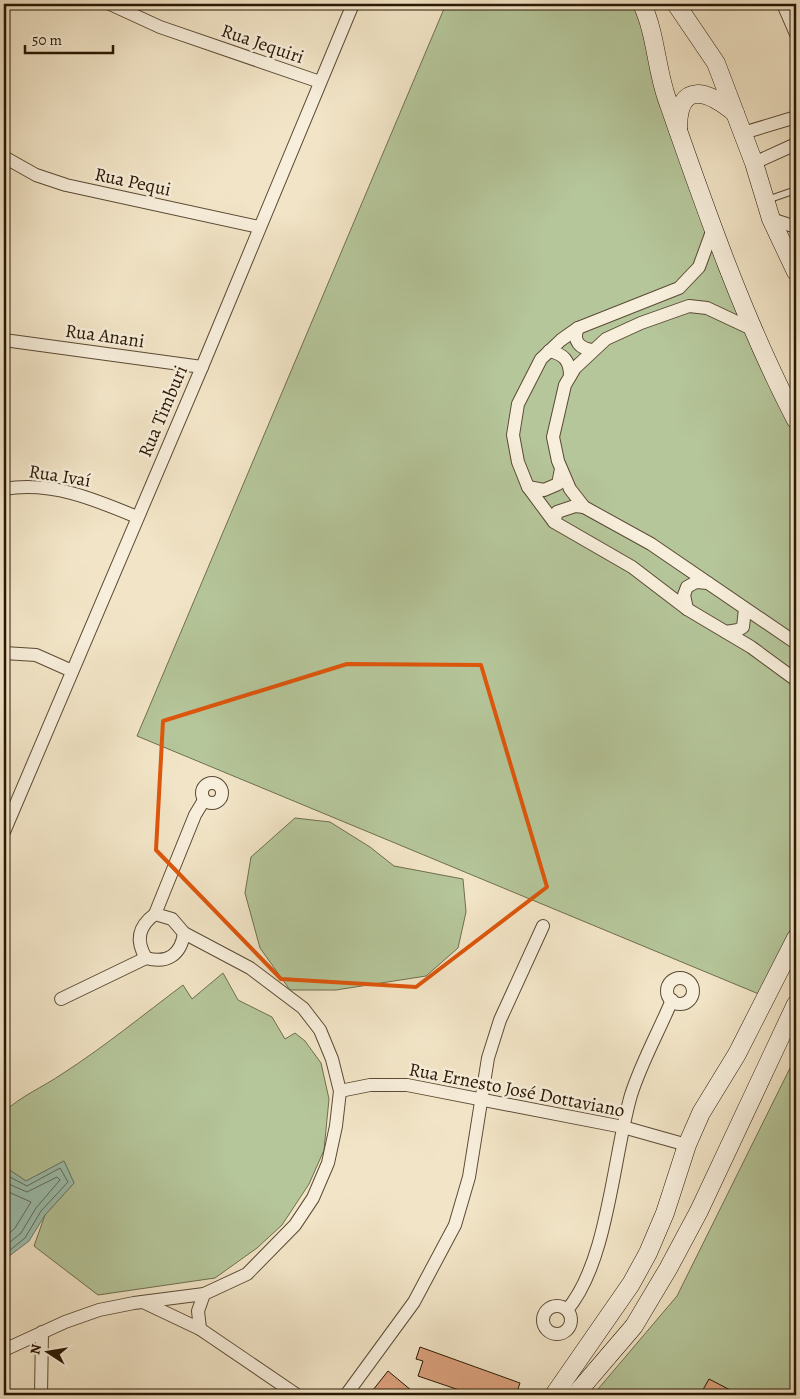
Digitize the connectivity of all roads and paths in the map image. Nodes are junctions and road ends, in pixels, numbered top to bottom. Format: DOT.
graph roads {
  1 [pos="110,4"];
  2 [pos="353,4"];
  3 [pos="642,4"];
  4 [pos="676,4"];
  5 [pos="783,4"];
  6 [pos="796,34"];
  7 [pos="320,82"];
  8 [pos="735,114"];
  9 [pos="796,117"];
  10 [pos="678,132"];
  11 [pos="743,133"];
  12 [pos="796,144"];
  13 [pos="4,157"];
  14 [pos="754,163"];
  15 [pos="793,191"];
  16 [pos="766,201"];
  17 [pos="771,219"];
  18 [pos="714,226"];
  19 [pos="259,227"];
  20 [pos="796,227"];
  21 [pos="796,272"];
  22 [pos="578,328"];
  23 [pos="754,330"];
  24 [pos="4,340"];
  25 [pos="593,350"];
  26 [pos="549,351"];
  27 [pos="202,367"];
  28 [pos="570,376"];
  29 [pos="780,390"];
  30 [pos="796,401"];
  31 [pos="796,420"];
  32 [pos="561,469"];
  33 [pos="528,487"];
  34 [pos="4,489"];
  35 [pos="584,507"];
  36 [pos="137,517"];
  37 [pos="554,522"];
  38 [pos="708,584"];
  39 [pos="687,609"];
  40 [pos="744,609"];
  41 [pos="726,632"];
  42 [pos="796,643"];
  43 [pos="4,653"];
  44 [pos="72,671"];
  45 [pos="796,680"];
  46 [pos="204,800"];
  47 [pos="7,814"];
  48 [pos="4,832"];
  49 [pos="155,914"];
  50 [pos="543,926"];
  51 [pos="184,933"];
  52 [pos="796,938"];
  53 [pos="146,958"];
  54 [pos="61,999"];
  55 [pos="672,1000"];
  56 [pos="796,1004"];
  57 [pos="340,1091"];
  58 [pos="481,1098"];
  59 [pos="623,1128"];
  60 [pos="687,1145"];
  61 [pos="648,1253"];
  62 [pos="204,1294"];
  63 [pos="143,1302"];
  64 [pos="567,1310"];
  65 [pos="634,1326"];
  66 [pos="200,1329"];
  67 [pos="42,1332"];
  68 [pos="4,1350"];
  69 [pos="41,1395"];
  70 [pos="297,1395"];
  71 [pos="346,1395"];
  72 [pos="554,1395"];
  73 [pos="575,1395"];
  1 -- 7 [label="street, Rua Jequiri"];
  2 -- 7 [label="street, Rua Timburi"];
  3 -- 10 [label="main road"];
  4 -- 8 [label="main road"];
  5 -- 6 [label="street"];
  7 -- 19 [label="street, Rua Timburi"];
  8 -- 10 [label="main road"];
  8 -- 11 [label="main road"];
  9 -- 11 [label="street"];
  10 -- 18 [label="main road"];
  11 -- 14 [label="main road"];
  12 -- 14 [label="street"];
  13 -- 19 [label="street, Rua Pequi"];
  14 -- 16 [label="main road"];
  15 -- 16 [label="lane"];
  16 -- 17 [label="main road"];
  17 -- 20 [label="street"];
  17 -- 21 [label="main road"];
  18 -- 22 [label="street"];
  18 -- 23 [label="main road"];
  19 -- 27 [label="street, Rua Timburi"];
  22 -- 25 [label="street"];
  22 -- 26 [label="street"];
  23 -- 25 [label="street"];
  23 -- 29 [label="main road"];
  24 -- 27 [label="street, Rua Anani"];
  25 -- 28 [label="street"];
  26 -- 28 [label="street"];
  26 -- 33 [label="street"];
  27 -- 36 [label="street, Rua Timburi"];
  28 -- 32 [label="street"];
  29 -- 30 [label="main road"];
  29 -- 31 [label="main road"];
  32 -- 33 [label="street"];
  32 -- 35 [label="street"];
  33 -- 37 [label="street"];
  34 -- 36 [label="street, Rua Ivaí"];
  35 -- 37 [label="street"];
  35 -- 38 [label="street"];
  36 -- 44 [label="street, Rua Timburi"];
  37 -- 39 [label="street"];
  38 -- 39 [label="street"];
  38 -- 40 [label="street"];
  39 -- 41 [label="street"];
  40 -- 41 [label="street"];
  40 -- 42 [label="street"];
  41 -- 45 [label="street"];
  43 -- 44 [label="street"];
  44 -- 47 [label="street, Rua Timburi"];
  46 -- 49 [label="street"];
  47 -- 48 [label="street, Rua Timburi"];
  49 -- 51 [label="street"];
  49 -- 53 [label="street"];
  50 -- 58 [label="street"];
  51 -- 53 [label="street"];
  51 -- 57 [label="street"];
  52 -- 60 [label="main road"];
  53 -- 54 [label="street"];
  55 -- 59 [label="street"];
  56 -- 65 [label="main road"];
  57 -- 58 [label="street, Rua Ernesto José Dottaviano"];
  57 -- 62 [label="street"];
  58 -- 59 [label="street, Rua Ernesto José Dottaviano"];
  58 -- 71 [label="street"];
  59 -- 60 [label="street, Rua Ernesto José Dottaviano"];
  59 -- 64 [label="street"];
  60 -- 61 [label="main road"];
  61 -- 65 [label="main road"];
  61 -- 72 [label="main road"];
  62 -- 63 [label="street"];
  62 -- 66 [label="street"];
  63 -- 66 [label="street"];
  63 -- 67 [label="street"];
  65 -- 73 [label="main road"];
  66 -- 70 [label="street"];
  67 -- 68 [label="street"];
  67 -- 69 [label="street"];
}
